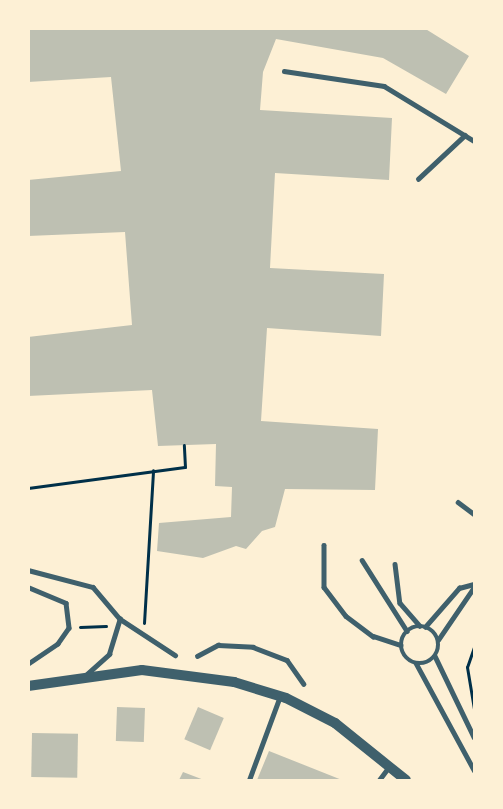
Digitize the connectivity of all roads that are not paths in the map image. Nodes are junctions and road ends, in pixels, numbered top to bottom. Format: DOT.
graph roads {
  1 [pos="284,70"];
  2 [pos="465,135"];
  3 [pos="474,141"];
  4 [pos="418,179"];
  5 [pos="458,502"];
  6 [pos="474,514"];
  7 [pos="324,545"];
  8 [pos="362,560"];
  9 [pos="395,564"];
  10 [pos="28,570"];
  11 [pos="474,586"];
  12 [pos="28,587"];
  13 [pos="120,620"];
  14 [pos="422,626"];
  15 [pos="407,631"];
  16 [pos="438,640"];
  17 [pos="401,645"];
  18 [pos="175,655"];
  19 [pos="435,656"];
  20 [pos="197,657"];
  21 [pos="416,663"];
  22 [pos="28,664"];
  23 [pos="87,674"];
  24 [pos="304,684"];
  25 [pos="28,687"];
  26 [pos="280,696"];
  27 [pos="474,737"];
  28 [pos="390,766"];
  29 [pos="474,770"];
  30 [pos="249,780"];
  31 [pos="379,780"];
  32 [pos="406,780"];
  1 -- 2 [label="lane"];
  2 -- 3 [label="lane"];
  2 -- 4 [label="lane"];
  5 -- 6 [label="lane"];
  7 -- 17 [label="lane"];
  8 -- 15 [label="lane"];
  9 -- 14 [label="lane"];
  10 -- 13 [label="lane"];
  11 -- 14 [label="lane"];
  11 -- 16 [label="lane"];
  12 -- 22 [label="lane"];
  13 -- 18 [label="lane"];
  13 -- 23 [label="lane"];
  14 -- 15 [label="lane"];
  14 -- 16 [label="lane"];
  15 -- 17 [label="lane"];
  16 -- 19 [label="lane"];
  17 -- 21 [label="lane"];
  19 -- 21 [label="lane"];
  19 -- 27 [label="lane"];
  20 -- 24 [label="lane"];
  21 -- 29 [label="lane"];
  23 -- 25 [label="street"];
  23 -- 26 [label="street"];
  26 -- 28 [label="street"];
  26 -- 30 [label="lane"];
  28 -- 31 [label="lane"];
  28 -- 32 [label="street"];
}
